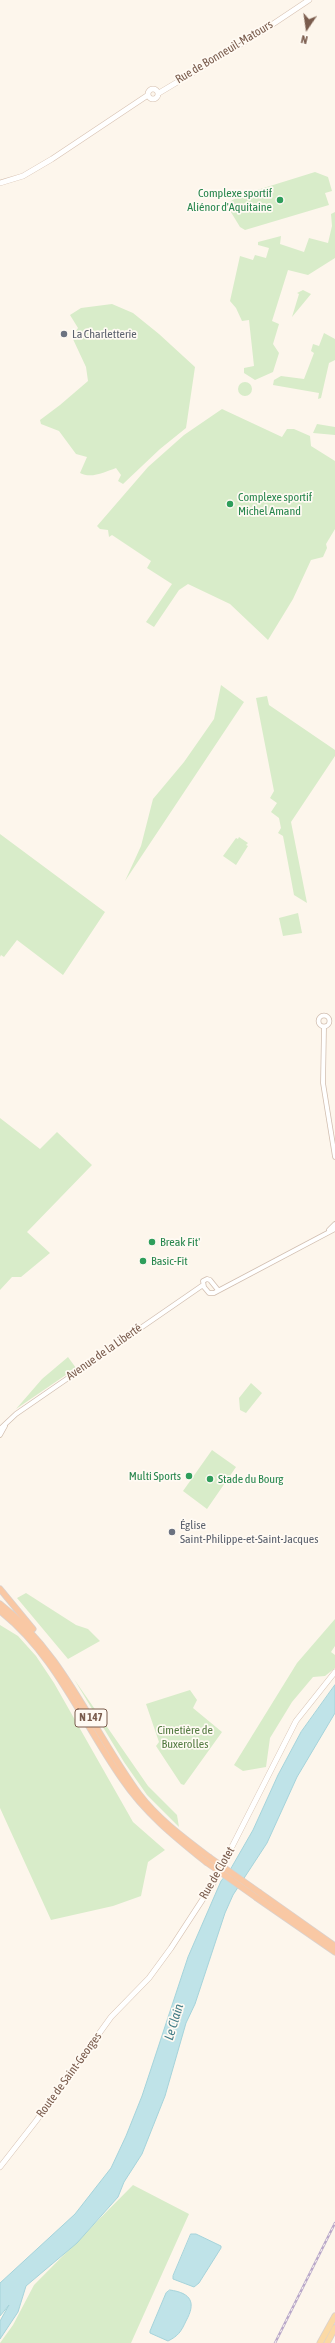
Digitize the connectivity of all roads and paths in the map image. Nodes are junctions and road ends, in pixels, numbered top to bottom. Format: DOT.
graph roads {
  1 [pos="309,0"];
  2 [pos="158,91"];
  3 [pos="148,98"];
  4 [pos="0,183"];
  5 [pos="330,1022"];
  6 [pos="335,1023"];
  7 [pos="324,1026"];
  8 [pos="335,1157"];
  9 [pos="335,1224"];
  10 [pos="335,1228"];
  11 [pos="328,1232"];
  12 [pos="203,1285"];
  13 [pos="218,1290"];
  14 [pos="8,1422"];
  15 [pos="0,1429"];
  16 [pos="0,1435"];
  17 [pos="0,1589"];
  18 [pos="0,1604"];
  19 [pos="0,1611"];
  20 [pos="60,1667"];
  21 [pos="335,1672"];
  22 [pos="208,1859"];
  23 [pos="259,1895"];
  24 [pos="335,1946"];
  25 [pos="335,1952"];
  26 [pos="142,1986"];
  27 [pos="0,2167"];
  28 [pos="335,2316"];
  29 [pos="335,2328"];
  30 [pos="320,2343"];
  31 [pos="327,2343"];
  1 -- 2 [label="main road, Rue de Bonneuil-Matours"];
  2 -- 3 [label="main road"];
  2 -- 3 [label="main road"];
  3 -- 4 [label="main road"];
  5 -- 6 [label="street"];
  5 -- 7 [label="street"];
  5 -- 7 [label="street"];
  7 -- 8 [label="street"];
  9 -- 11 [label="street"];
  10 -- 11 [label="street"];
  11 -- 13 [label="street"];
  12 -- 13 [label="street"];
  12 -- 13 [label="street"];
  12 -- 14 [label="street, Avenue de la Liberté"];
  14 -- 15 [label="street, Avenue de la Liberté"];
  14 -- 16 [label="street, Avenue de la Liberté"];
  17 -- 20 [label="highway"];
  18 -- 20 [label="highway, N 147"];
  19 -- 22 [label="highway, N 147"];
  20 -- 22 [label="highway, N 147"];
  21 -- 26 [label="main road, Rue de Clotet"];
  22 -- 23 [label="highway, N 147, bridge"];
  23 -- 24 [label="highway, N 147"];
  23 -- 25 [label="highway, N 147"];
  26 -- 27 [label="main road, Route de Saint-Georges"];
  28 -- 30 [label="main road"];
  29 -- 31 [label="main road"];
}
